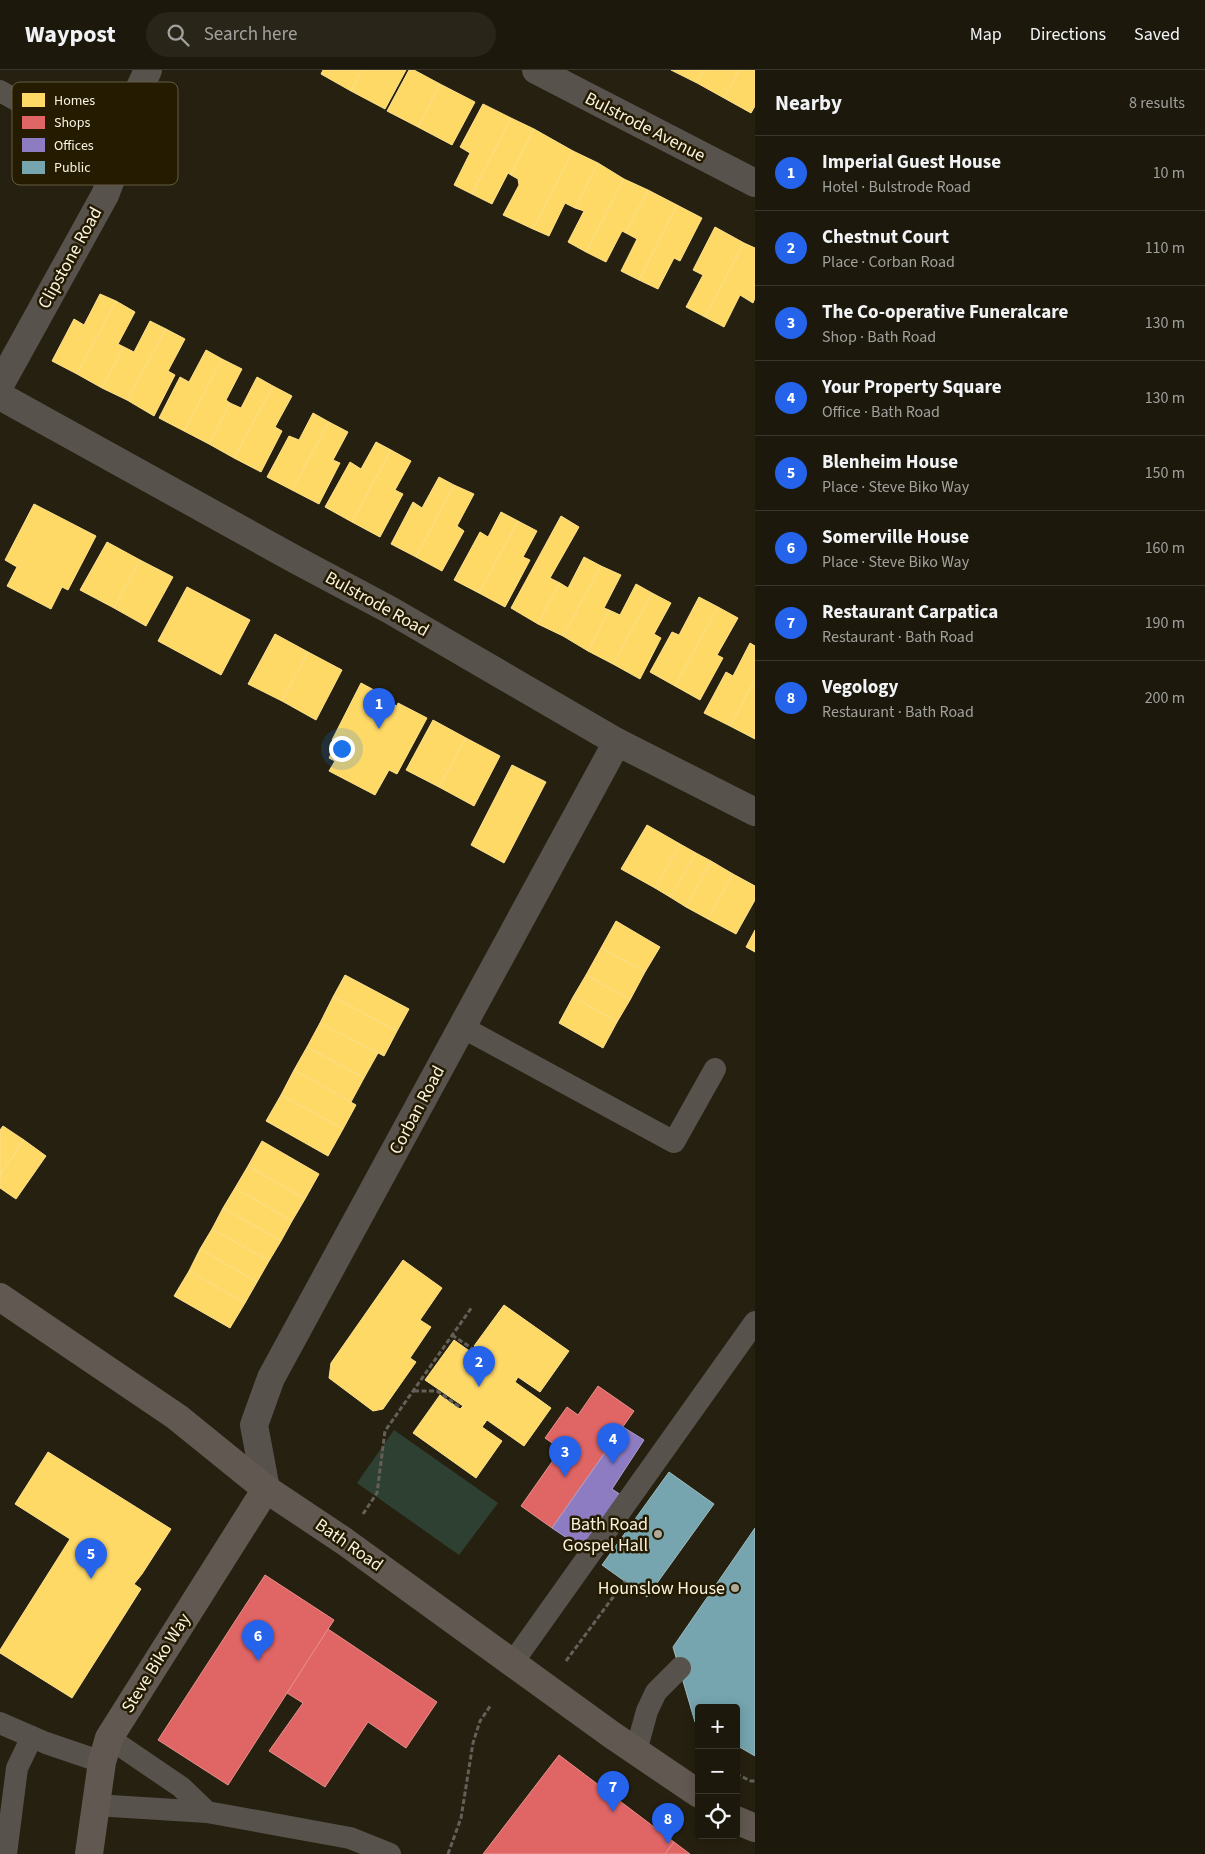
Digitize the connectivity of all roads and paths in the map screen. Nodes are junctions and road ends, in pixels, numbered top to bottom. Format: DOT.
graph roads {
  1 [pos="148,70"];
  2 [pos="536,70"];
  3 [pos="142,82"];
  4 [pos="0,91"];
  5 [pos="12,98"];
  6 [pos="755,183"];
  7 [pos="109,185"];
  8 [pos="0,385"];
  9 [pos="0,396"];
  10 [pos="617,742"];
  11 [pos="755,812"];
  12 [pos="462,1027"];
  13 [pos="715,1069"];
  14 [pos="2,1304"];
  15 [pos="472,1307"];
  16 [pos="755,1322"];
  17 [pos="452,1335"];
  18 [pos="491,1361"];
  19 [pos="413,1391"];
  20 [pos="461,1408"];
  21 [pos="266,1489"];
  22 [pos="344,1541"];
  23 [pos="625,1582"];
  24 [pos="513,1662"];
  25 [pos="680,1668"];
  26 [pos="547,1687"];
  27 [pos="491,1705"];
  28 [pos="0,1723"];
  29 [pos="32,1737"];
  30 [pos="105,1750"];
  31 [pos="636,1751"];
  32 [pos="740,1776"];
  33 [pos="755,1781"];
  34 [pos="695,1791"];
  35 [pos="95,1805"];
  36 [pos="207,1812"];
  37 [pos="740,1822"];
  38 [pos="755,1828"];
  39 [pos="6,1854"];
  40 [pos="89,1854"];
  41 [pos="390,1854"];
  42 [pos="448,1854"];
  1 -- 3 [label="street, Clipstone Road"];
  2 -- 6 [label="street, Bulstrode Avenue"];
  4 -- 5 [label="lane"];
  7 -- 8 [label="street, Clipstone Road"];
  9 -- 10 [label="street, Bulstrode Road"];
  10 -- 11 [label="street, Bulstrode Road"];
  10 -- 12 [label="street, Corban Road"];
  12 -- 13 [label="lane"];
  12 -- 21 [label="street, Corban Road"];
  14 -- 21 [label="main road, Bath Road"];
  15 -- 17 [label="path"];
  16 -- 24 [label="lane"];
  17 -- 18 [label="path"];
  17 -- 19 [label="path"];
  19 -- 20 [label="path"];
  19 -- 22 [label="path"];
  21 -- 22 [label="main road, Bath Road"];
  21 -- 30 [label="main road, Steve Biko Way"];
  22 -- 24 [label="main road, Bath Road"];
  23 -- 26 [label="path"];
  24 -- 26 [label="main road, Bath Road"];
  25 -- 31 [label="lane"];
  26 -- 31 [label="main road, Bath Road"];
  27 -- 42 [label="path"];
  28 -- 29 [label="lane"];
  29 -- 30 [label="lane"];
  29 -- 39 [label="lane"];
  30 -- 35 [label="main road, Steve Biko Way"];
  30 -- 36 [label="lane"];
  31 -- 34 [label="main road, Bath Road"];
  32 -- 33 [label="path"];
  35 -- 36 [label="lane"];
  35 -- 40 [label="main road, Steve Biko Way"];
  36 -- 41 [label="lane"];
  37 -- 38 [label="main road"];
}
